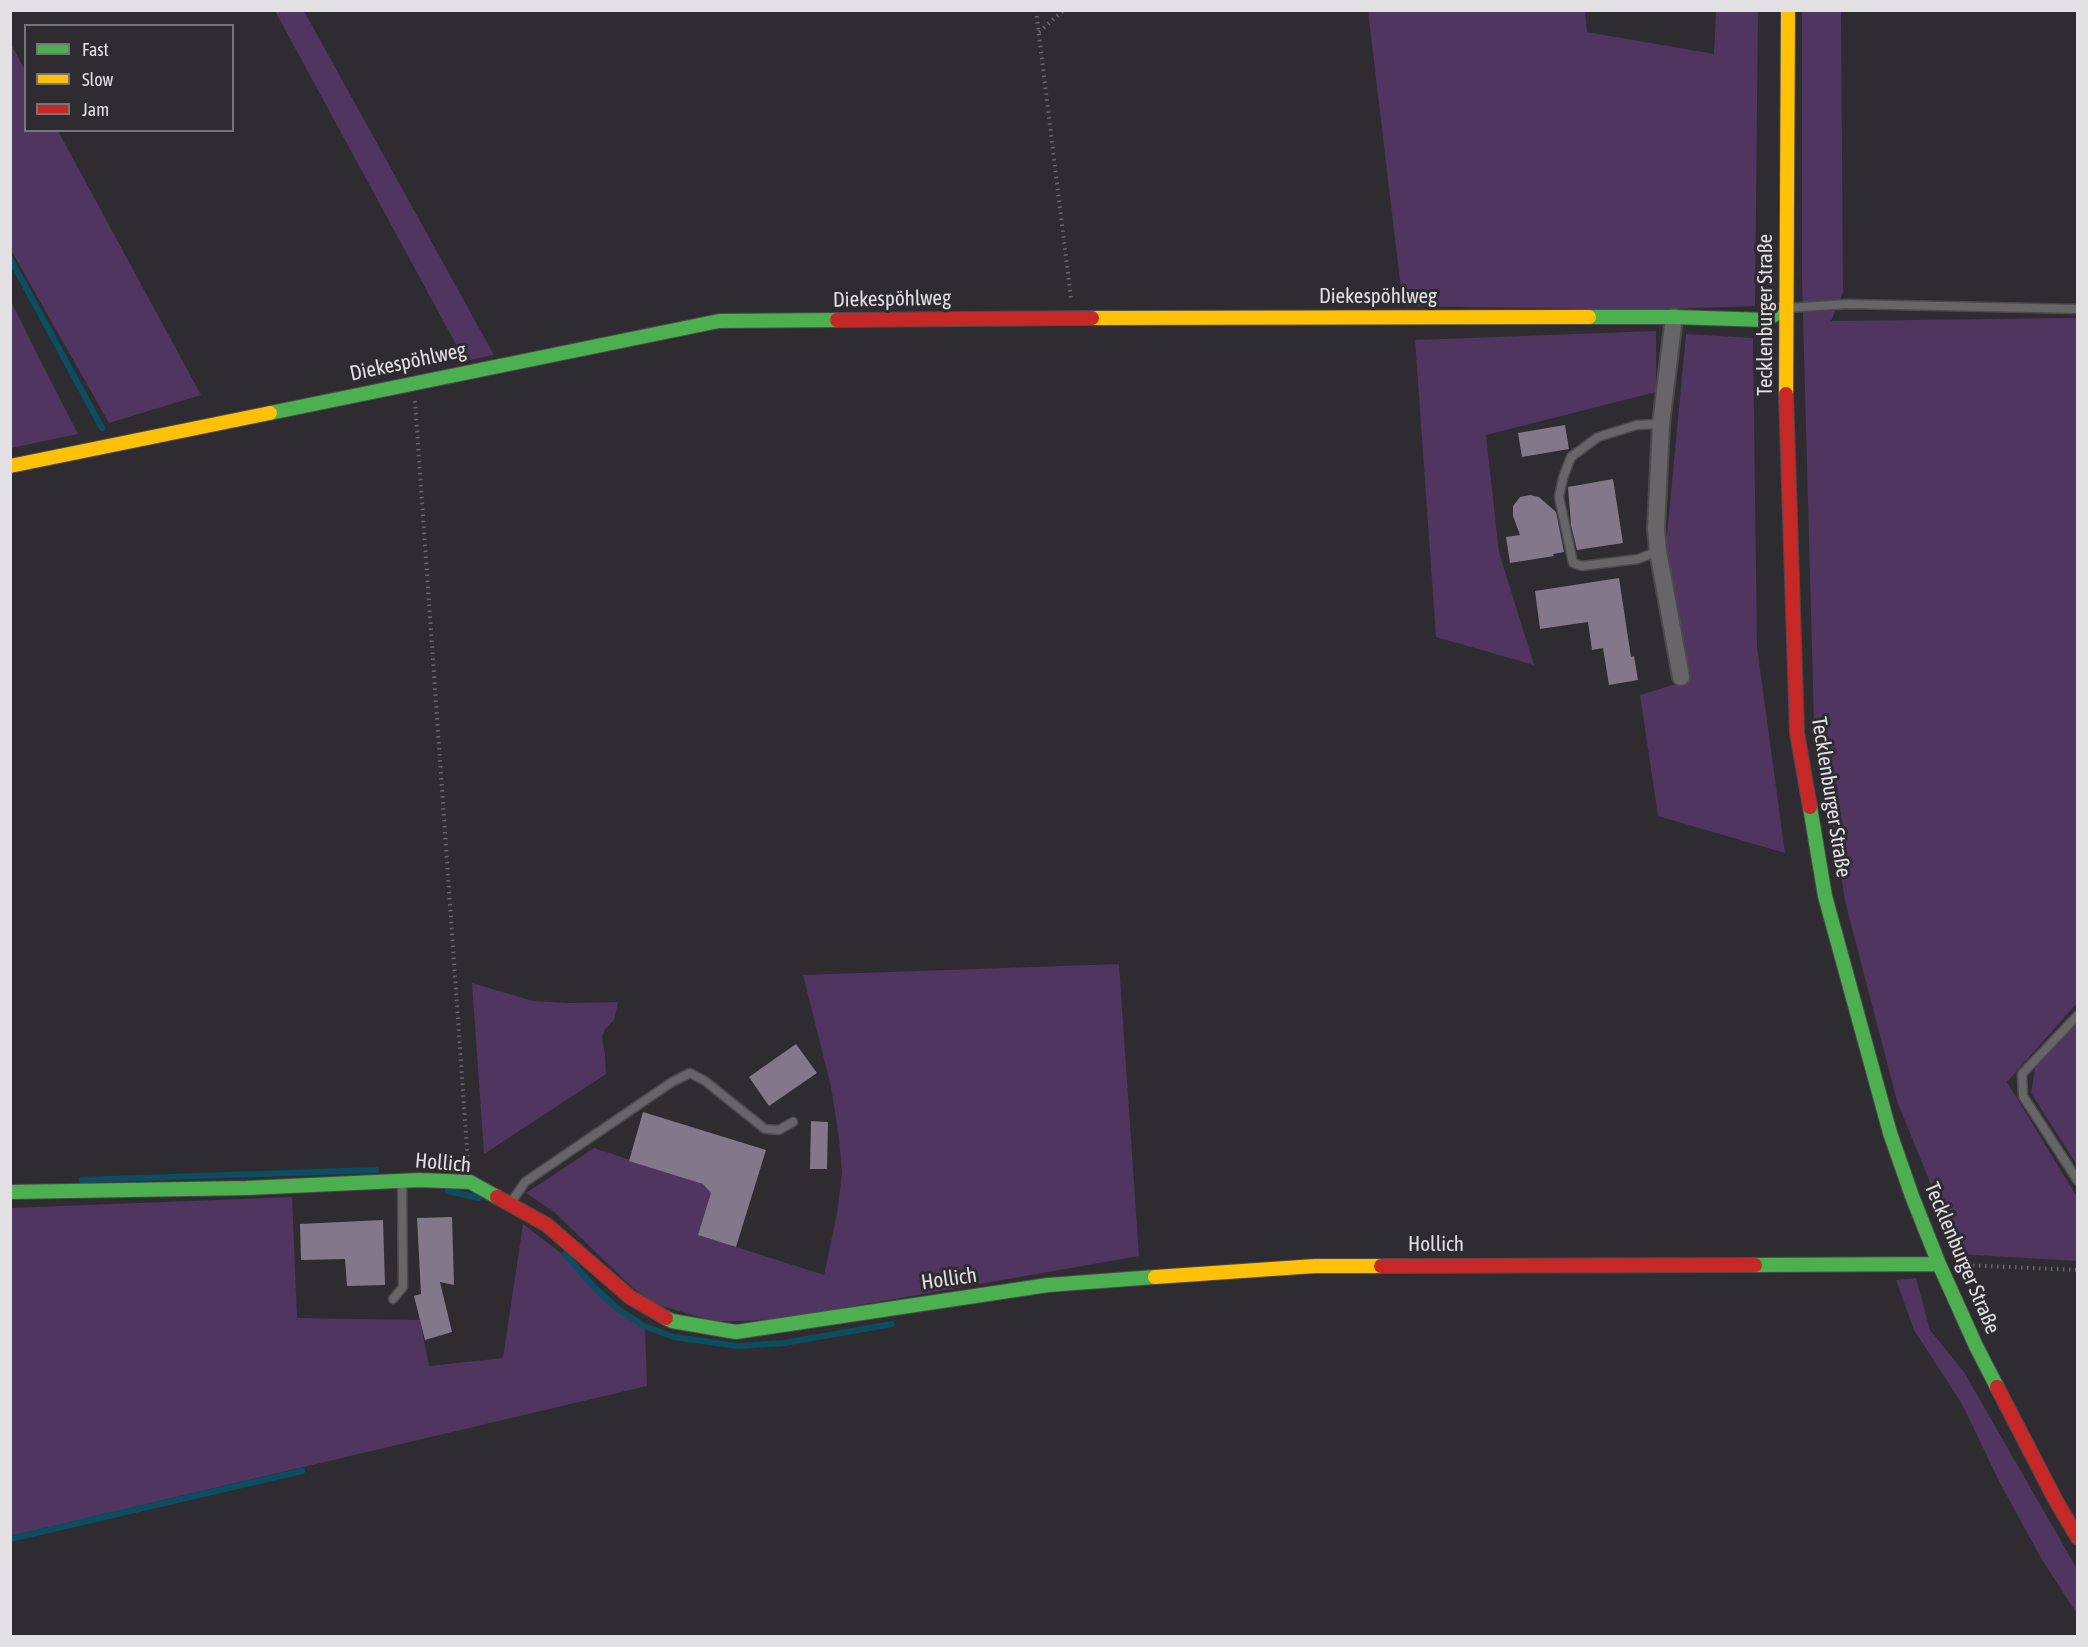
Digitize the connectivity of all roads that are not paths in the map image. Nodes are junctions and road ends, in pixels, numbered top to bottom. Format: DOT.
graph roads {
  1 [pos="1788,10"];
  2 [pos="1785,308"];
  3 [pos="2078,309"];
  4 [pos="1674,317"];
  5 [pos="1661,424"];
  6 [pos="10,466"];
  7 [pos="1658,551"];
  8 [pos="1682,677"];
  9 [pos="2078,1015"];
  10 [pos="793,1122"];
  11 [pos="402,1180"];
  12 [pos="2078,1181"];
  13 [pos="10,1192"];
  14 [pos="510,1204"];
  15 [pos="1939,1264"];
  16 [pos="393,1299"];
  17 [pos="2078,1538"];
  1 -- 2 [label="street, Tecklenburger Straße"];
  2 -- 3 [label="lane"];
  2 -- 4 [label="street, Diekespöhlweg"];
  2 -- 15 [label="street, Tecklenburger Straße"];
  4 -- 5 [label="street"];
  4 -- 6 [label="street, Diekespöhlweg"];
  5 -- 7 [label="street"];
  5 -- 7 [label="lane"];
  7 -- 8 [label="street"];
  9 -- 12 [label="lane"];
  10 -- 14 [label="lane"];
  11 -- 13 [label="street, Hollich"];
  11 -- 14 [label="street, Hollich"];
  11 -- 16 [label="lane"];
  14 -- 15 [label="street, Hollich"];
  15 -- 17 [label="street, Tecklenburger Straße"];
}
